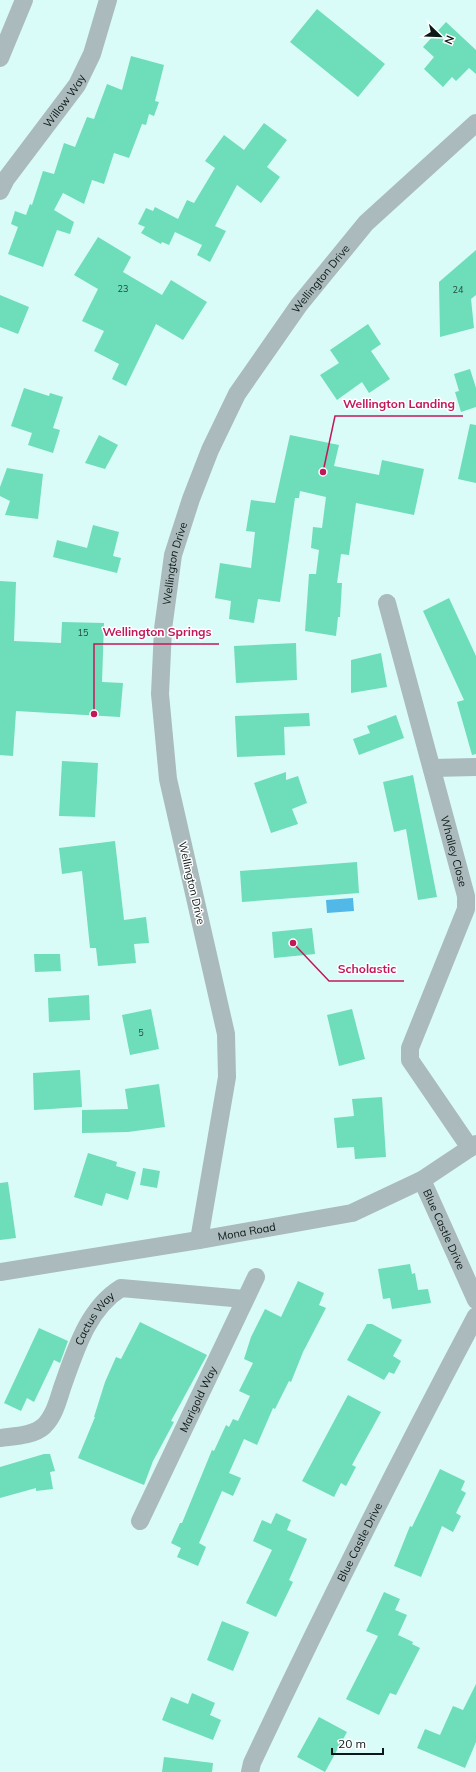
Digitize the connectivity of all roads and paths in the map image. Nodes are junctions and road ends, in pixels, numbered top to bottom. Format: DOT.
graph roads {
  1 [pos="24,0"];
  2 [pos="108,0"];
  3 [pos="5,35"];
  4 [pos="0,58"];
  5 [pos="476,124"];
  6 [pos="0,191"];
  7 [pos="387,603"];
  8 [pos="476,767"];
  9 [pos="432,768"];
  10 [pos="473,1146"];
  11 [pos="422,1180"];
  12 [pos="199,1240"];
  13 [pos="0,1272"];
  14 [pos="256,1277"];
  15 [pos="244,1299"];
  16 [pos="476,1300"];
  17 [pos="476,1316"];
  18 [pos="0,1438"];
  19 [pos="140,1521"];
  20 [pos="250,1772"];
  1 -- 3 [label="street"];
  2 -- 6 [label="street, Willow Way"];
  3 -- 4 [label="street"];
  5 -- 12 [label="street, Wellington Drive"];
  7 -- 9 [label="street, Whalley Close"];
  8 -- 9 [label="street"];
  9 -- 10 [label="street, Whalley Close"];
  10 -- 11 [label="street, Mona Road"];
  11 -- 12 [label="street, Mona Road"];
  11 -- 16 [label="street, Blue Castle Drive"];
  12 -- 13 [label="street, Mona Road"];
  14 -- 15 [label="street, Marigold Way"];
  15 -- 18 [label="street, Cactus Way"];
  15 -- 19 [label="street, Marigold Way"];
  17 -- 20 [label="street, Blue Castle Drive"];
}
